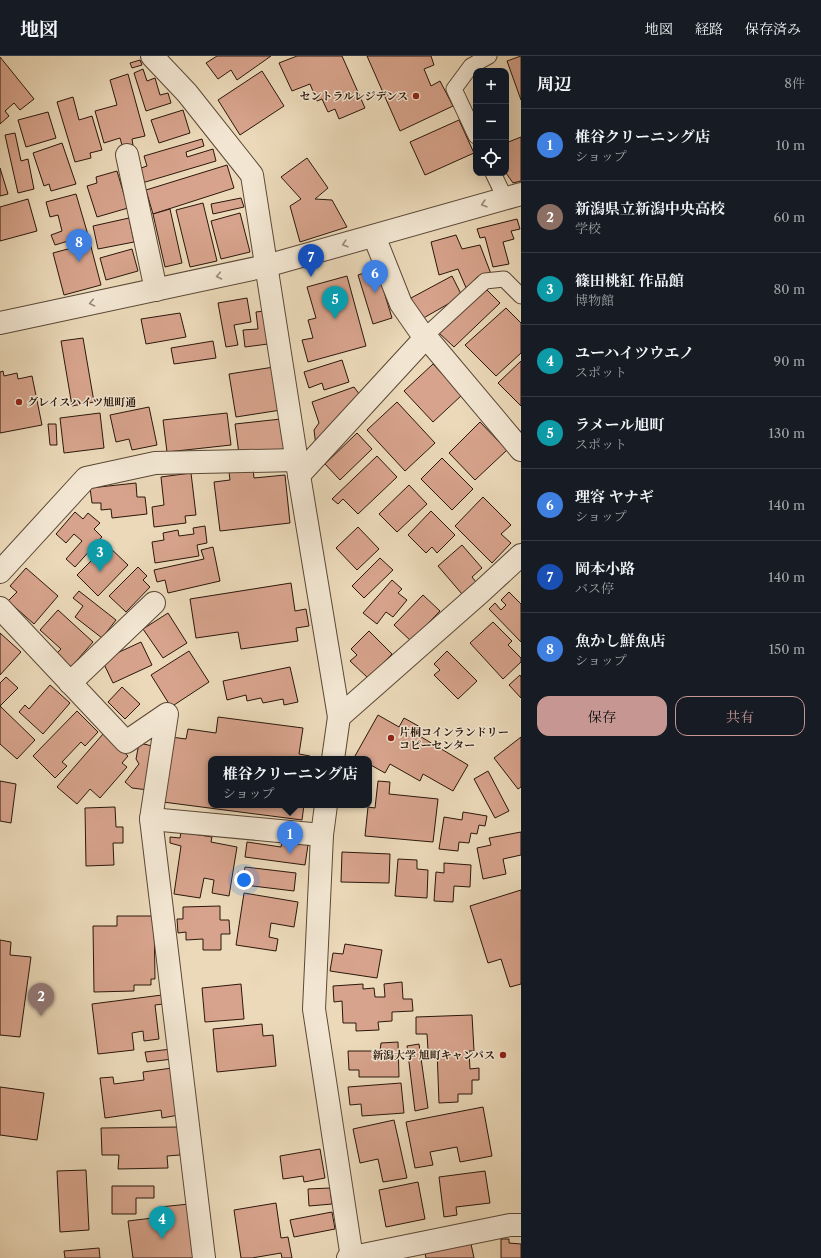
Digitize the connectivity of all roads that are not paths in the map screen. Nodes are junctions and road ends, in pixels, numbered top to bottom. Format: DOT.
graph roads {
  1 [pos="152,56"];
  2 [pos="489,56"];
  3 [pos="469,61"];
  4 [pos="473,129"];
  5 [pos="127,155"];
  6 [pos="496,176"];
  7 [pos="513,196"];
  8 [pos="374,236"];
  9 [pos="266,266"];
  10 [pos="156,290"];
  11 [pos="521,296"];
  12 [pos="0,323"];
  13 [pos="425,337"];
  14 [pos="521,450"];
  15 [pos="298,467"];
  16 [pos="521,555"];
  17 [pos="0,572"];
  18 [pos="154,603"];
  19 [pos="0,608"];
  20 [pos="70,683"];
  21 [pos="339,717"];
  22 [pos="333,756"];
  23 [pos="326,808"];
  24 [pos="151,819"];
  25 [pos="322,835"];
  26 [pos="521,1225"];
  27 [pos="204,1258"];
  28 [pos="350,1258"];
  1 -- 9 [label="street"];
  2 -- 3 [label="lane"];
  3 -- 4 [label="lane"];
  5 -- 10 [label="street"];
  6 -- 7 [label="lane"];
  7 -- 8 [label="street, one-way"];
  8 -- 9 [label="street, one-way"];
  8 -- 13 [label="street"];
  9 -- 10 [label="street, one-way"];
  9 -- 15 [label="street"];
  10 -- 12 [label="street, one-way"];
  11 -- 13 [label="lane"];
  13 -- 14 [label="street"];
  13 -- 15 [label="street"];
  15 -- 17 [label="street"];
  15 -- 21 [label="street"];
  16 -- 21 [label="street"];
  18 -- 20 [label="street"];
  19 -- 20 [label="street"];
  20 -- 24 [label="street"];
  21 -- 22 [label="street"];
  23 -- 25 [label="street"];
  24 -- 25 [label="street"];
  24 -- 27 [label="street"];
  25 -- 28 [label="street"];
  26 -- 28 [label="street"];
}
